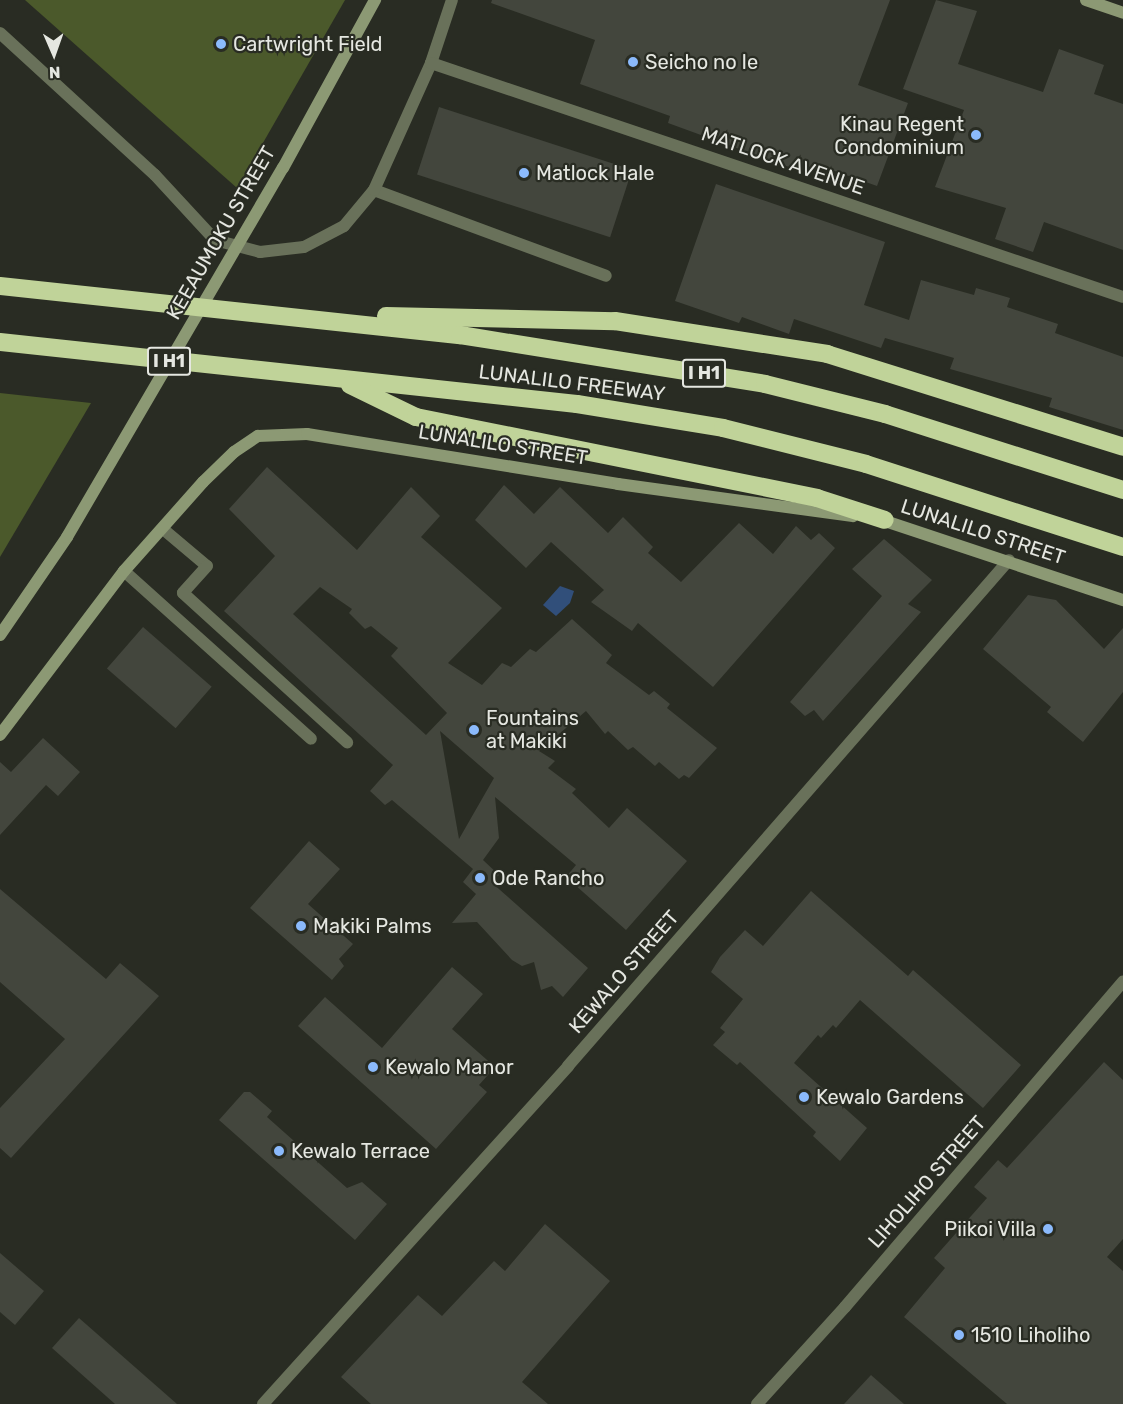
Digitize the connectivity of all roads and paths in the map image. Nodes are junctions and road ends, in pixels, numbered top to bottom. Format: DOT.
graph roads {
  1 [pos="375,0"];
  2 [pos="452,0"];
  3 [pos="1086,0"];
  4 [pos="1123,13"];
  5 [pos="0,33"];
  6 [pos="431,63"];
  7 [pos="374,190"];
  8 [pos="606,276"];
  9 [pos="0,286"];
  10 [pos="1123,297"];
  11 [pos="273,314"];
  12 [pos="0,342"];
  13 [pos="338,379"];
  14 [pos="1123,447"];
  15 [pos="1123,490"];
  16 [pos="885,520"];
  17 [pos="163,529"];
  18 [pos="1123,547"];
  19 [pos="1009,560"];
  20 [pos="124,571"];
  21 [pos="1123,600"];
  22 [pos="0,635"];
  23 [pos="0,735"];
  24 [pos="311,739"];
  25 [pos="347,742"];
  26 [pos="1123,982"];
  27 [pos="263,1404"];
  28 [pos="757,1404"];
  1 -- 22 [label="main road, KEEAUMOKU STREET"];
  2 -- 6 [label="street"];
  3 -- 4 [label="main road"];
  5 -- 7 [label="street"];
  6 -- 7 [label="street"];
  6 -- 10 [label="street, MATLOCK AVENUE"];
  7 -- 8 [label="street"];
  9 -- 11 [label="highway, LUNALILO FREEWAY / I H1"];
  11 -- 14 [label="highway"];
  11 -- 15 [label="highway, LUNALILO FREEWAY / I H1"];
  12 -- 13 [label="highway, LUNALILO FREEWAY / I H1"];
  13 -- 16 [label="highway"];
  13 -- 18 [label="highway, LUNALILO FREEWAY / I H1"];
  16 -- 17 [label="main road, LUNALILO STREET"];
  16 -- 19 [label="main road, LUNALILO STREET"];
  17 -- 20 [label="main road, LUNALILO STREET"];
  17 -- 25 [label="street"];
  19 -- 21 [label="main road, LUNALILO STREET"];
  19 -- 27 [label="street, KEWALO STREET"];
  20 -- 23 [label="main road, LUNALILO STREET"];
  20 -- 24 [label="street"];
  26 -- 28 [label="street, LIHOLIHO STREET"];
}
